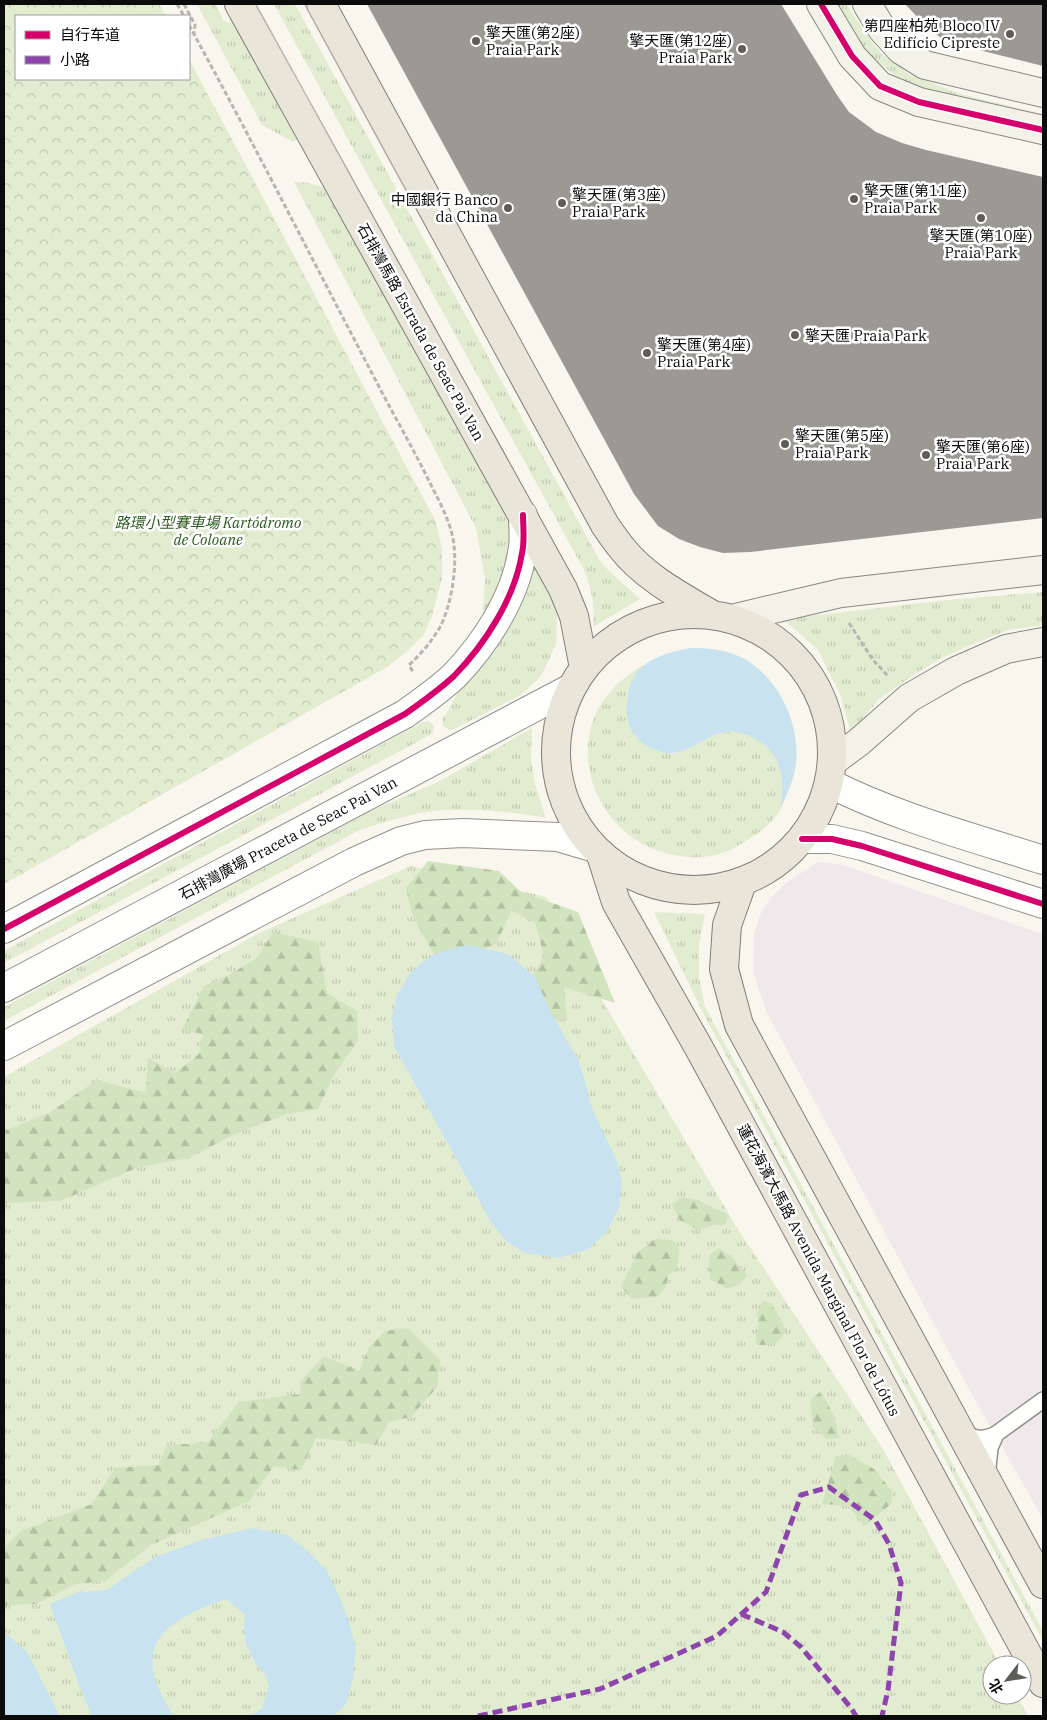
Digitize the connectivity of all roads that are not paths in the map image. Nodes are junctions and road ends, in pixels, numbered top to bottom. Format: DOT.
graph roads {
  1 [pos="239,4"];
  2 [pos="821,4"];
  3 [pos="867,4"];
  4 [pos="326,11"];
  5 [pos="1043,93"];
  6 [pos="1043,130"];
  7 [pos="523,515"];
  8 [pos="1043,570"];
  9 [pos="723,617"];
  10 [pos="1043,642"];
  11 [pos="577,678"];
  12 [pos="830,772"];
  13 [pos="802,839"];
  14 [pos="597,851"];
  15 [pos="1043,860"];
  16 [pos="742,882"];
  17 [pos="1043,904"];
  18 [pos="4,929"];
  19 [pos="4,988"];
  20 [pos="4,1046"];
  21 [pos="1043,1400"];
  22 [pos="960,1430"];
  23 [pos="996,1434"];
  24 [pos="987,1480"];
  25 [pos="1043,1584"];
  26 [pos="1043,1683"];
  1 -- 7 [label="main road, 石排灣馬路 Estrada de Seac Pai Van"];
  2 -- 6 [label="main road"];
  3 -- 5 [label="main road"];
  4 -- 9 [label="main road"];
  7 -- 11 [label="main road, 石排灣馬路 Estrada de Seac Pai Van"];
  7 -- 18 [label="street"];
  8 -- 9 [label="main road"];
  9 -- 11 [label="main road"];
  9 -- 12 [label="main road"];
  10 -- 12 [label="main road"];
  11 -- 14 [label="main road"];
  11 -- 19 [label="street, 石排灣廣場 Praceta de Seac Pai Van"];
  12 -- 13 [label="main road"];
  12 -- 15 [label="street"];
  13 -- 16 [label="main road"];
  13 -- 17 [label="street"];
  14 -- 16 [label="main road"];
  14 -- 20 [label="street"];
  14 -- 26 [label="main road, 蓮花海濱大馬路 Avenida Marginal Flor de Lótus"];
  16 -- 22 [label="main road"];
  21 -- 23 [label="lane"];
  22 -- 23 [label="lane"];
  22 -- 24 [label="main road"];
  23 -- 24 [label="lane"];
  24 -- 25 [label="main road"];
}
